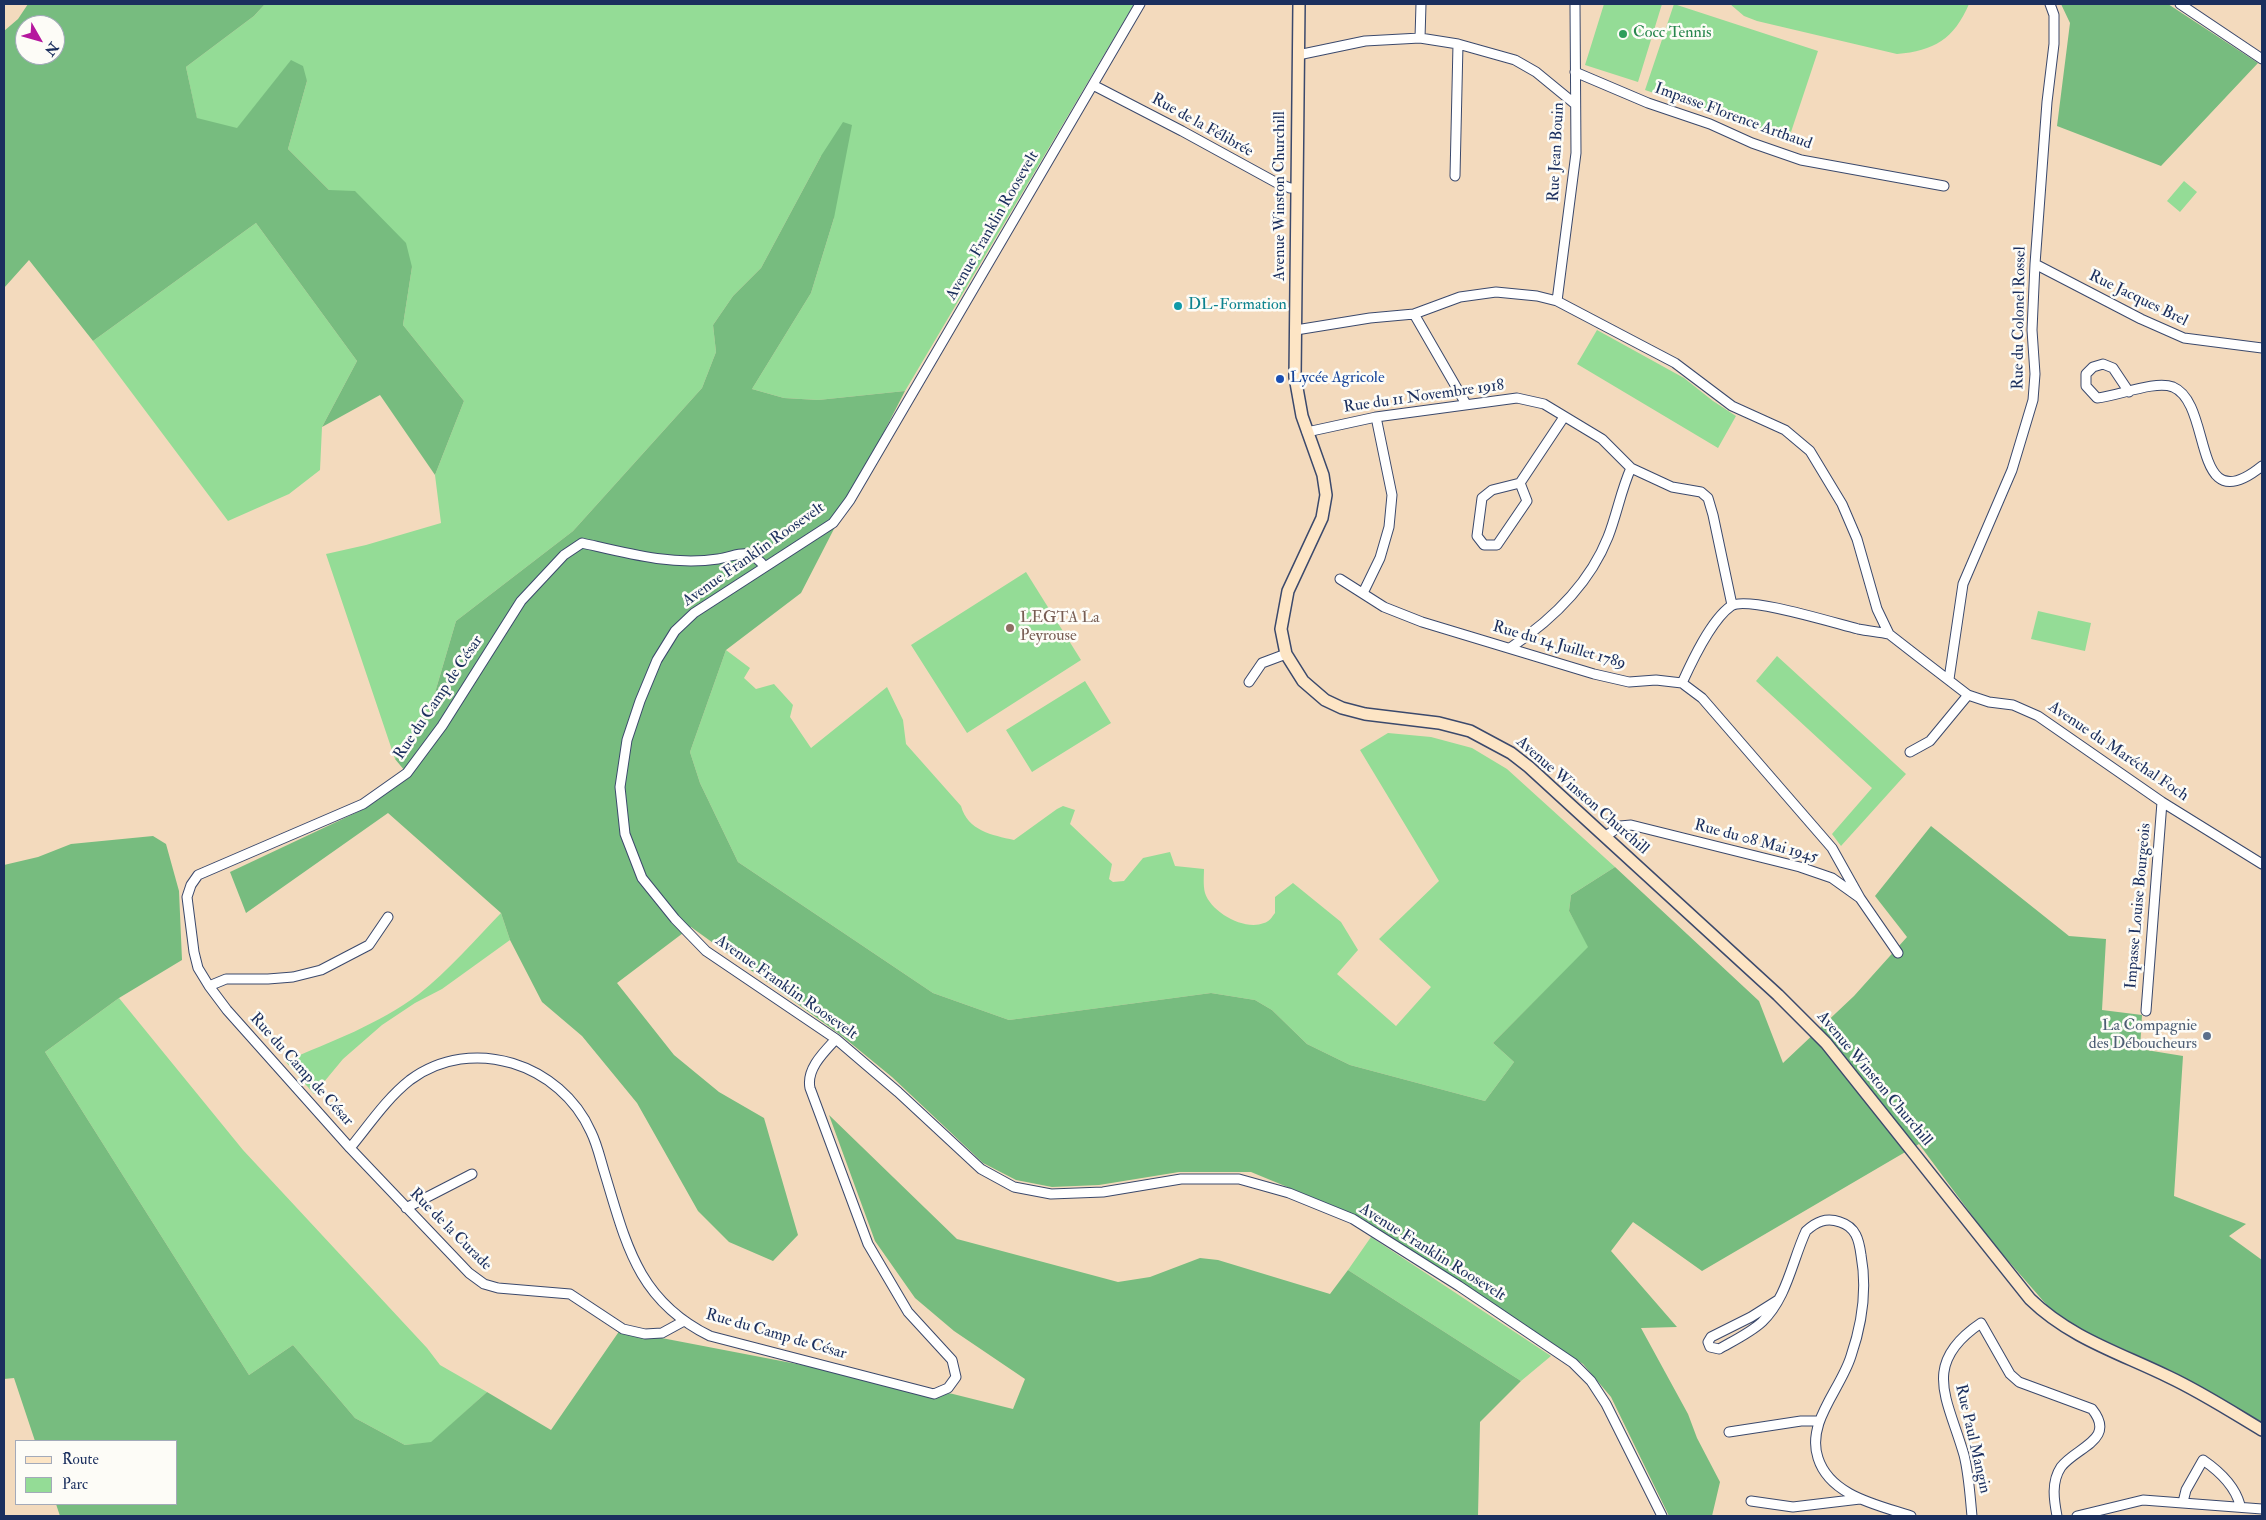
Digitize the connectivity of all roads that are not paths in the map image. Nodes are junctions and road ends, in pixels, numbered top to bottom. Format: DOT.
graph roads {
  1 [pos="1140,4"];
  2 [pos="1299,4"];
  3 [pos="1421,4"];
  4 [pos="1575,4"];
  5 [pos="2050,4"];
  6 [pos="2180,4"];
  7 [pos="1420,38"];
  8 [pos="1458,44"];
  9 [pos="1298,55"];
  10 [pos="2262,59"];
  11 [pos="1575,72"];
  12 [pos="1093,85"];
  13 [pos="1576,104"];
  14 [pos="1455,176"];
  15 [pos="1944,186"];
  16 [pos="1297,188"];
  17 [pos="2035,264"];
  18 [pos="1558,301"];
  19 [pos="1414,314"];
  20 [pos="1296,330"];
  21 [pos="2262,348"];
  22 [pos="2129,392"];
  23 [pos="1466,404"];
  24 [pos="1376,417"];
  25 [pos="1564,417"];
  26 [pos="1307,432"];
  27 [pos="2262,466"];
  28 [pos="1631,468"];
  29 [pos="1520,482"];
  30 [pos="765,567"];
  31 [pos="1340,579"];
  32 [pos="1363,593"];
  33 [pos="1732,605"];
  34 [pos="1889,634"];
  35 [pos="1510,648"];
  36 [pos="1286,654"];
  37 [pos="1949,679"];
  38 [pos="1249,682"];
  39 [pos="1682,683"];
  40 [pos="1968,695"];
  41 [pos="1910,752"];
  42 [pos="2162,802"];
  43 [pos="1606,836"];
  44 [pos="2262,864"];
  45 [pos="1860,898"];
  46 [pos="388,917"];
  47 [pos="1898,953"];
  48 [pos="209,986"];
  49 [pos="2146,1011"];
  50 [pos="836,1039"];
  51 [pos="350,1148"];
  52 [pos="472,1174"];
  53 [pos="406,1208"];
  54 [pos="1778,1300"];
  55 [pos="684,1321"];
  56 [pos="1819,1421"];
  57 [pos="2262,1430"];
  58 [pos="1729,1432"];
  59 [pos="1861,1499"];
  60 [pos="1750,1501"];
  61 [pos="2183,1502"];
  62 [pos="2240,1505"];
  63 [pos="2262,1509"];
  64 [pos="2095,1514"];
  65 [pos="1662,1516"];
  66 [pos="1911,1516"];
  67 [pos="1972,1516"];
  68 [pos="2057,1516"];
  69 [pos="2078,1516"];
  1 -- 12 [label="street, Avenue Franklin Roosevelt"];
  2 -- 9 [label="main road, Avenue Winston Churchill"];
  3 -- 7 [label="street"];
  4 -- 11 [label="street, Rue Jean Bouin"];
  5 -- 17 [label="street, Rue du Colonel Rossel"];
  6 -- 10 [label="street"];
  7 -- 8 [label="street"];
  7 -- 9 [label="street"];
  8 -- 13 [label="street"];
  8 -- 14 [label="street"];
  9 -- 16 [label="main road, Avenue Winston Churchill"];
  11 -- 13 [label="street, Rue Jean Bouin"];
  11 -- 15 [label="street, Impasse Florence Arthaud"];
  12 -- 16 [label="street, Rue de la Félibrée"];
  12 -- 30 [label="street, Avenue Franklin Roosevelt"];
  13 -- 18 [label="street, Rue Jean Bouin"];
  16 -- 20 [label="main road, Avenue Winston Churchill"];
  17 -- 21 [label="street, Rue Jacques Brel"];
  17 -- 37 [label="street, Rue du Colonel Rossel"];
  18 -- 19 [label="street, Avenue du Maréchal Foch"];
  18 -- 34 [label="street, Avenue du Maréchal Foch"];
  19 -- 20 [label="street, Avenue du Maréchal Foch"];
  19 -- 23 [label="street"];
  20 -- 26 [label="main road, Avenue Winston Churchill"];
  22 -- 22 [label="street"];
  22 -- 27 [label="street"];
  23 -- 24 [label="street, Rue du 11 Novembre 1918"];
  23 -- 25 [label="street, Rue du 11 Novembre 1918"];
  24 -- 26 [label="street, Rue du 11 Novembre 1918"];
  24 -- 32 [label="street"];
  25 -- 28 [label="street, Rue du 11 Novembre 1918"];
  25 -- 29 [label="street"];
  26 -- 36 [label="main road, Avenue Winston Churchill"];
  28 -- 33 [label="street, Rue du 11 Novembre 1918"];
  28 -- 35 [label="street"];
  29 -- 29 [label="street"];
  30 -- 48 [label="street, Rue du Camp de César"];
  30 -- 50 [label="street, Avenue Franklin Roosevelt"];
  31 -- 32 [label="street, Rue du 14 Juillet 1789"];
  32 -- 35 [label="street, Rue du 14 Juillet 1789"];
  33 -- 34 [label="street"];
  33 -- 39 [label="street"];
  34 -- 37 [label="street, Avenue du Maréchal Foch"];
  35 -- 39 [label="street, Rue du 14 Juillet 1789"];
  36 -- 38 [label="street"];
  36 -- 43 [label="main road, Avenue Winston Churchill"];
  37 -- 40 [label="street, Avenue du Maréchal Foch"];
  39 -- 45 [label="street"];
  40 -- 41 [label="street"];
  40 -- 42 [label="street, Avenue du Maréchal Foch"];
  42 -- 44 [label="street, Avenue du Maréchal Foch"];
  42 -- 49 [label="street, Impasse Louise Bourgeois"];
  43 -- 45 [label="street, Rue du 08 Mai 1945"];
  43 -- 57 [label="main road, Avenue Winston Churchill"];
  45 -- 47 [label="street, Rue du 08 Mai 1945"];
  46 -- 48 [label="street"];
  48 -- 51 [label="street, Rue du Camp de César"];
  50 -- 55 [label="street, Rue du Camp de César"];
  50 -- 65 [label="street, Avenue Franklin Roosevelt"];
  51 -- 53 [label="street, Rue de la Curade"];
  51 -- 55 [label="street, Rue du Camp de César"];
  52 -- 53 [label="street"];
  53 -- 55 [label="street, Rue de la Curade"];
  54 -- 54 [label="street"];
  54 -- 56 [label="street"];
  56 -- 58 [label="street"];
  56 -- 59 [label="street"];
  59 -- 60 [label="street"];
  59 -- 66 [label="street"];
  61 -- 62 [label="street"];
  61 -- 62 [label="street"];
  61 -- 64 [label="street"];
  62 -- 63 [label="street"];
  64 -- 69 [label="street"];
  67 -- 68 [label="street, Rue Paul Mangin"];
}
